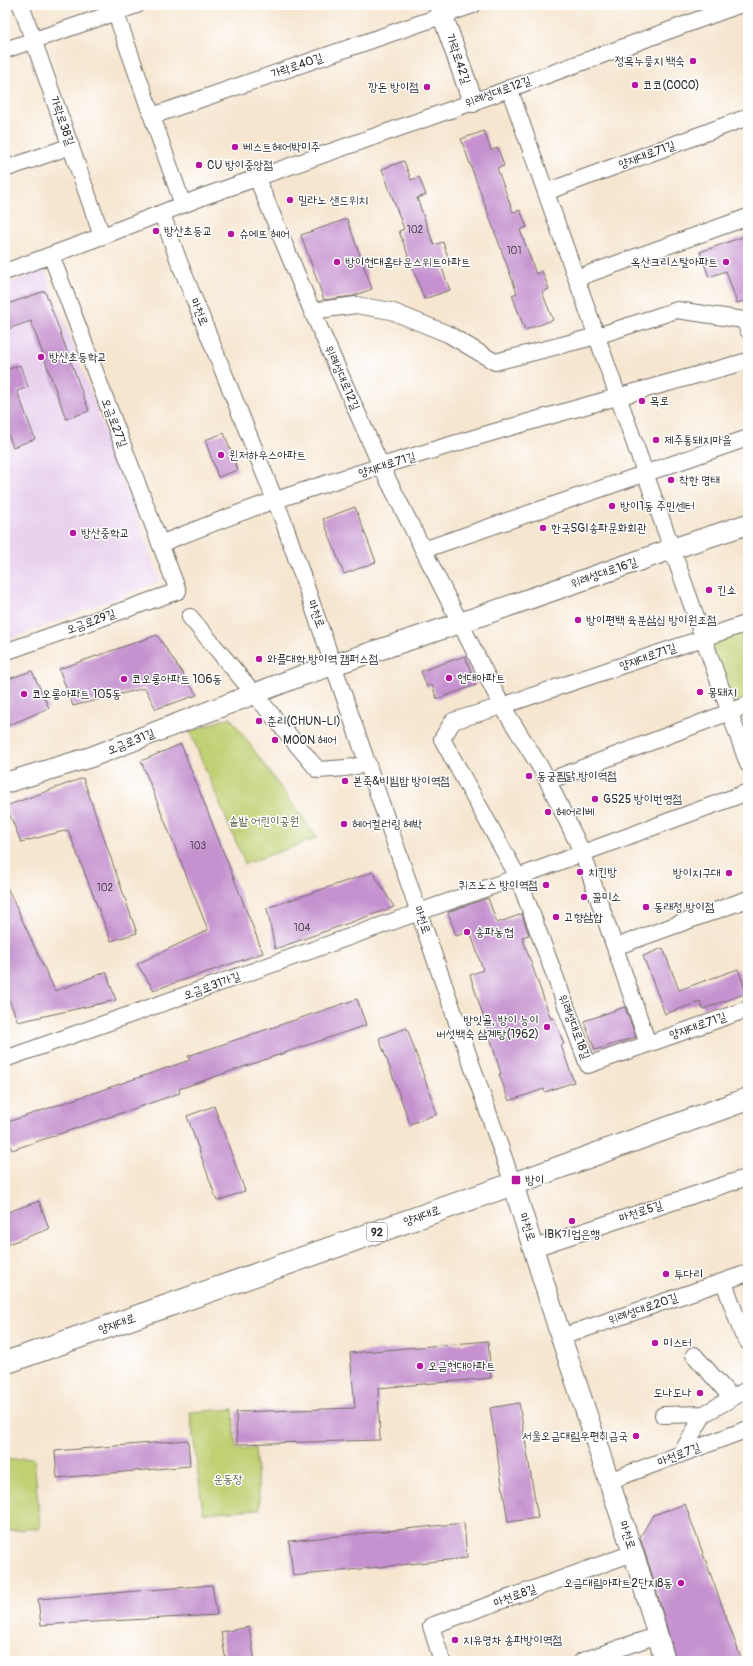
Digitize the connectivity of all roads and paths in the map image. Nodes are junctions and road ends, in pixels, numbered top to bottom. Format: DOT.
graph roads {
  1 [pos="21,5"];
  2 [pos="136,5"];
  3 [pos="473,5"];
  4 [pos="739,5"];
  5 [pos="114,9"];
  6 [pos="441,10"];
  7 [pos="34,40"];
  8 [pos="5,50"];
  9 [pos="510,88"];
  10 [pos="473,102"];
  11 [pos="152,116"];
  12 [pos="748,117"];
  13 [pos="71,146"];
  14 [pos="5,169"];
  15 [pos="257,178"];
  16 [pos="546,192"];
  17 [pos="183,205"];
  18 [pos="162,214"];
  19 [pos="748,217"];
  20 [pos="102,236"];
  21 [pos="51,255"];
  22 [pos="5,272"];
  23 [pos="577,278"];
  24 [pos="312,312"];
  25 [pos="748,330"];
  26 [pos="597,336"];
  27 [pos="748,361"];
  28 [pos="618,396"];
  29 [pos="748,438"];
  30 [pos="381,466"];
  31 [pos="645,473"];
  32 [pos="274,500"];
  33 [pos="748,524"];
  34 [pos="160,544"];
  35 [pos="672,549"];
  36 [pos="423,550"];
  37 [pos="178,591"];
  38 [pos="190,617"];
  39 [pos="460,623"];
  40 [pos="748,623"];
  41 [pos="704,638"];
  42 [pos="5,652"];
  43 [pos="334,665"];
  44 [pos="253,693"];
  45 [pos="748,705"];
  46 [pos="502,706"];
  47 [pos="730,712"];
  48 [pos="368,764"];
  49 [pos="748,764"];
  50 [pos="548,781"];
  51 [pos="5,783"];
  52 [pos="748,792"];
  53 [pos="583,854"];
  54 [pos="518,877"];
  55 [pos="748,899"];
  56 [pos="419,913"];
  57 [pos="615,947"];
  58 [pos="748,1008"];
  59 [pos="648,1044"];
  60 [pos="5,1059"];
  61 [pos="748,1099"];
  62 [pos="748,1177"];
  63 [pos="513,1184"];
  64 [pos="534,1248"];
  65 [pos="748,1273"];
  66 [pos="724,1282"];
  67 [pos="561,1337"];
  68 [pos="748,1342"];
  69 [pos="694,1355"];
  70 [pos="5,1363"];
  71 [pos="748,1389"];
  72 [pos="732,1398"];
  73 [pos="704,1414"];
  74 [pos="663,1415"];
  75 [pos="748,1429"];
  76 [pos="681,1454"];
  77 [pos="609,1481"];
  78 [pos="633,1553"];
  79 [pos="658,1635"];
  80 [pos="442,1661"];
  81 [pos="582,1661"];
  82 [pos="665,1661"];
  1 -- 7 [label="street, 가락로38길"];
  2 -- 5 [label="street"];
  3 -- 6 [label="street"];
  4 -- 9 [label="street, 위례성대로12길"];
  5 -- 7 [label="street"];
  5 -- 11 [label="street"];
  6 -- 10 [label="street, 가락로42길"];
  6 -- 11 [label="street, 가락로40길"];
  7 -- 8 [label="street"];
  7 -- 13 [label="street, 가락로38길"];
  9 -- 10 [label="street, 위례성대로12길"];
  9 -- 16 [label="street"];
  10 -- 15 [label="street, 위례성대로12길"];
  11 -- 17 [label="street"];
  12 -- 16 [label="street, 양재대로71길"];
  13 -- 14 [label="street"];
  13 -- 20 [label="street, 가락로38길"];
  15 -- 17 [label="street, 위례성대로12길"];
  15 -- 24 [label="street, 위례성대로12길"];
  16 -- 23 [label="street"];
  17 -- 18 [label="street, 위례성대로12길"];
  18 -- 20 [label="street"];
  18 -- 32 [label="street, 마천로"];
  19 -- 23 [label="street"];
  20 -- 21 [label="street"];
  21 -- 22 [label="street"];
  21 -- 34 [label="street, 오금로27길"];
  23 -- 26 [label="street"];
  24 -- 26 [label="street"];
  24 -- 30 [label="street, 위례성대로12길"];
  25 -- 26 [label="street"];
  26 -- 28 [label="street"];
  27 -- 28 [label="street, 양재대로71길"];
  28 -- 30 [label="street, 양재대로71길"];
  28 -- 31 [label="street"];
  29 -- 31 [label="street"];
  30 -- 32 [label="street, 양재대로71길"];
  30 -- 36 [label="street"];
  31 -- 35 [label="street"];
  31 -- 36 [label="street"];
  32 -- 34 [label="street, 양재대로71길"];
  32 -- 43 [label="street, 마천로"];
  33 -- 35 [label="street, 위례성대로16길"];
  34 -- 37 [label="street, 오금로27길"];
  35 -- 39 [label="street, 위례성대로16길"];
  35 -- 41 [label="street"];
  36 -- 39 [label="street"];
  37 -- 42 [label="street, 오금로29길"];
  38 -- 44 [label="street"];
  39 -- 43 [label="street, 위례성대로16길"];
  39 -- 46 [label="street"];
  40 -- 41 [label="street, 양재대로71길"];
  41 -- 46 [label="street, 양재대로71길"];
  41 -- 47 [label="street"];
  43 -- 44 [label="street, 오금로31길"];
  43 -- 48 [label="street, 마천로"];
  44 -- 48 [label="street"];
  44 -- 51 [label="street, 오금로31길"];
  45 -- 47 [label="street"];
  46 -- 50 [label="street"];
  46 -- 54 [label="street, 위례성대로18길"];
  47 -- 49 [label="street"];
  47 -- 50 [label="street"];
  48 -- 56 [label="street, 마천로"];
  50 -- 53 [label="street"];
  52 -- 53 [label="street"];
  53 -- 54 [label="street"];
  53 -- 57 [label="street"];
  54 -- 56 [label="street"];
  54 -- 59 [label="street, 위례성대로18길"];
  55 -- 57 [label="street"];
  56 -- 60 [label="street, 오금로31가길"];
  56 -- 63 [label="street, 마천로"];
  57 -- 59 [label="street"];
  58 -- 59 [label="street, 양재대로71길"];
  61 -- 63 [label="main road, 양재대로 / 92"];
  62 -- 64 [label="street, 마천로5길"];
  63 -- 64 [label="street, 마천로"];
  63 -- 70 [label="main road, 양재대로 / 92"];
  64 -- 67 [label="street, 마천로"];
  65 -- 66 [label="street, 위례성대로20길"];
  66 -- 67 [label="street, 위례성대로20길"];
  66 -- 68 [label="street"];
  67 -- 77 [label="street, 마천로"];
  69 -- 72 [label="street"];
  71 -- 72 [label="street"];
  72 -- 73 [label="street"];
  73 -- 74 [label="street"];
  73 -- 76 [label="street"];
  75 -- 76 [label="street, 마천로7길"];
  76 -- 77 [label="street, 마천로7길"];
  77 -- 78 [label="street, 마천로"];
  78 -- 79 [label="street, 마천로"];
  78 -- 80 [label="street, 마천로8길"];
  79 -- 81 [label="street"];
  79 -- 82 [label="street, 마천로"];
}
